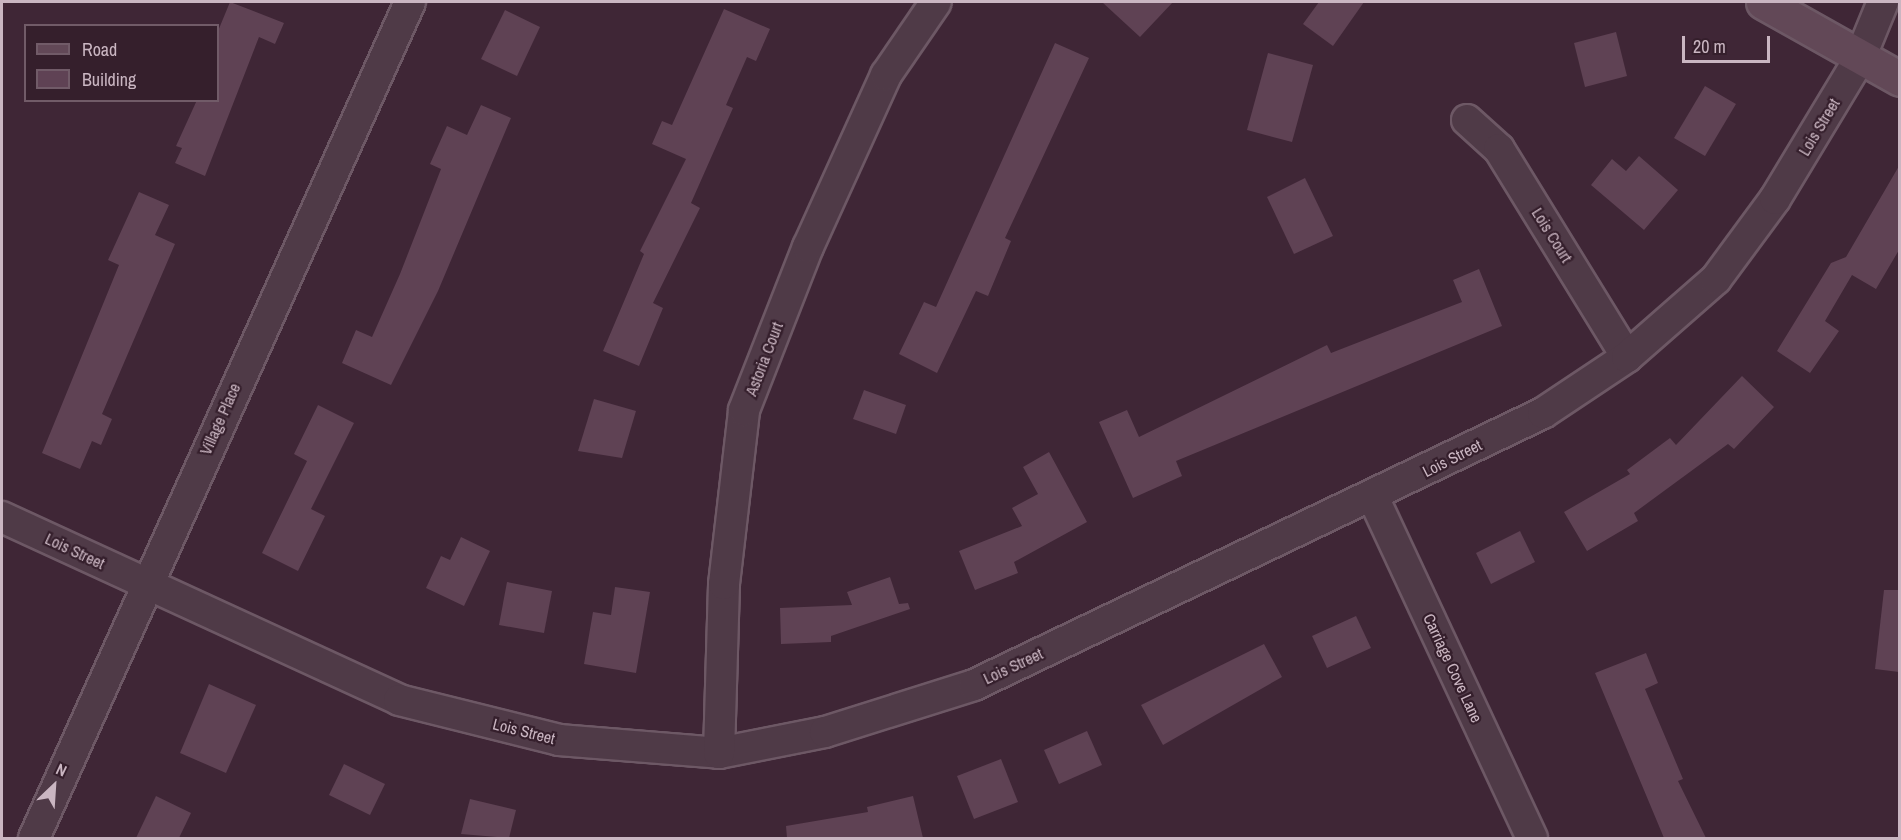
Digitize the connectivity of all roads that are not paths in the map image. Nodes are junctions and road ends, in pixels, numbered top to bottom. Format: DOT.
graph roads {
  1 [pos="410,2"];
  2 [pos="936,2"];
  3 [pos="1762,2"];
  4 [pos="1883,2"];
  5 [pos="1860,58"];
  6 [pos="1899,79"];
  7 [pos="1467,120"];
  8 [pos="1627,357"];
  9 [pos="1373,497"];
  10 [pos="2,517"];
  11 [pos="145,584"];
  12 [pos="719,753"];
  13 [pos="34,838"];
  14 [pos="1532,838"];
  1 -- 11 [label="street, Village Place"];
  2 -- 12 [label="street, Astoria Court"];
  3 -- 5 [label="street"];
  4 -- 5 [label="street, Lois Street"];
  5 -- 6 [label="street"];
  5 -- 8 [label="street, Lois Street"];
  7 -- 8 [label="street, Lois Court"];
  8 -- 9 [label="street, Lois Street"];
  9 -- 12 [label="street, Lois Street"];
  9 -- 14 [label="street, Carriage Cove Lane"];
  10 -- 11 [label="street, Lois Street"];
  11 -- 12 [label="street, Lois Street"];
  11 -- 13 [label="street, Village Place"];
}
